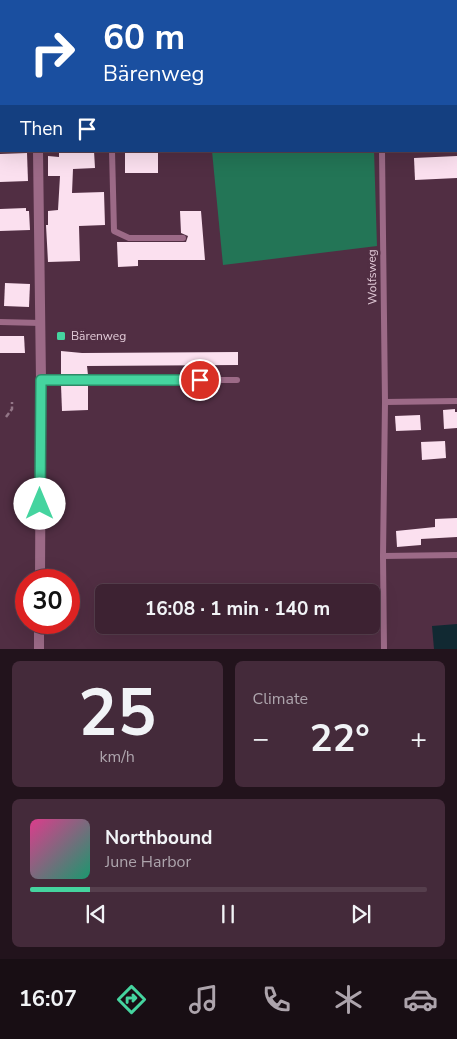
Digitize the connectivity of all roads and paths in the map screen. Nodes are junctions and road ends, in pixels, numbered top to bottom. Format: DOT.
graph roads {
  1 [pos="38,152"];
  2 [pos="112,152"];
  3 [pos="382,152"];
  4 [pos="183,238"];
  5 [pos="0,322"];
  6 [pos="40,323"];
  7 [pos="41,380"];
  8 [pos="237,380"];
  9 [pos="457,401"];
  10 [pos="12,402"];
  11 [pos="385,402"];
  12 [pos="6,417"];
  13 [pos="457,554"];
  14 [pos="383,556"];
  15 [pos="40,569"];
  16 [pos="39,634"];
  17 [pos="39,649"];
  18 [pos="384,649"];
  1 -- 6 [label="street"];
  2 -- 4 [label="lane"];
  3 -- 11 [label="lane, Wolfsweg"];
  5 -- 6 [label="lane"];
  6 -- 7 [label="street"];
  7 -- 8 [label="lane"];
  7 -- 15 [label="street"];
  9 -- 11 [label="lane"];
  10 -- 12 [label="path"];
  11 -- 14 [label="lane, Wolfsweg"];
  13 -- 14 [label="lane"];
  14 -- 18 [label="lane, Wolfsweg"];
  16 -- 17 [label="street"];
}
